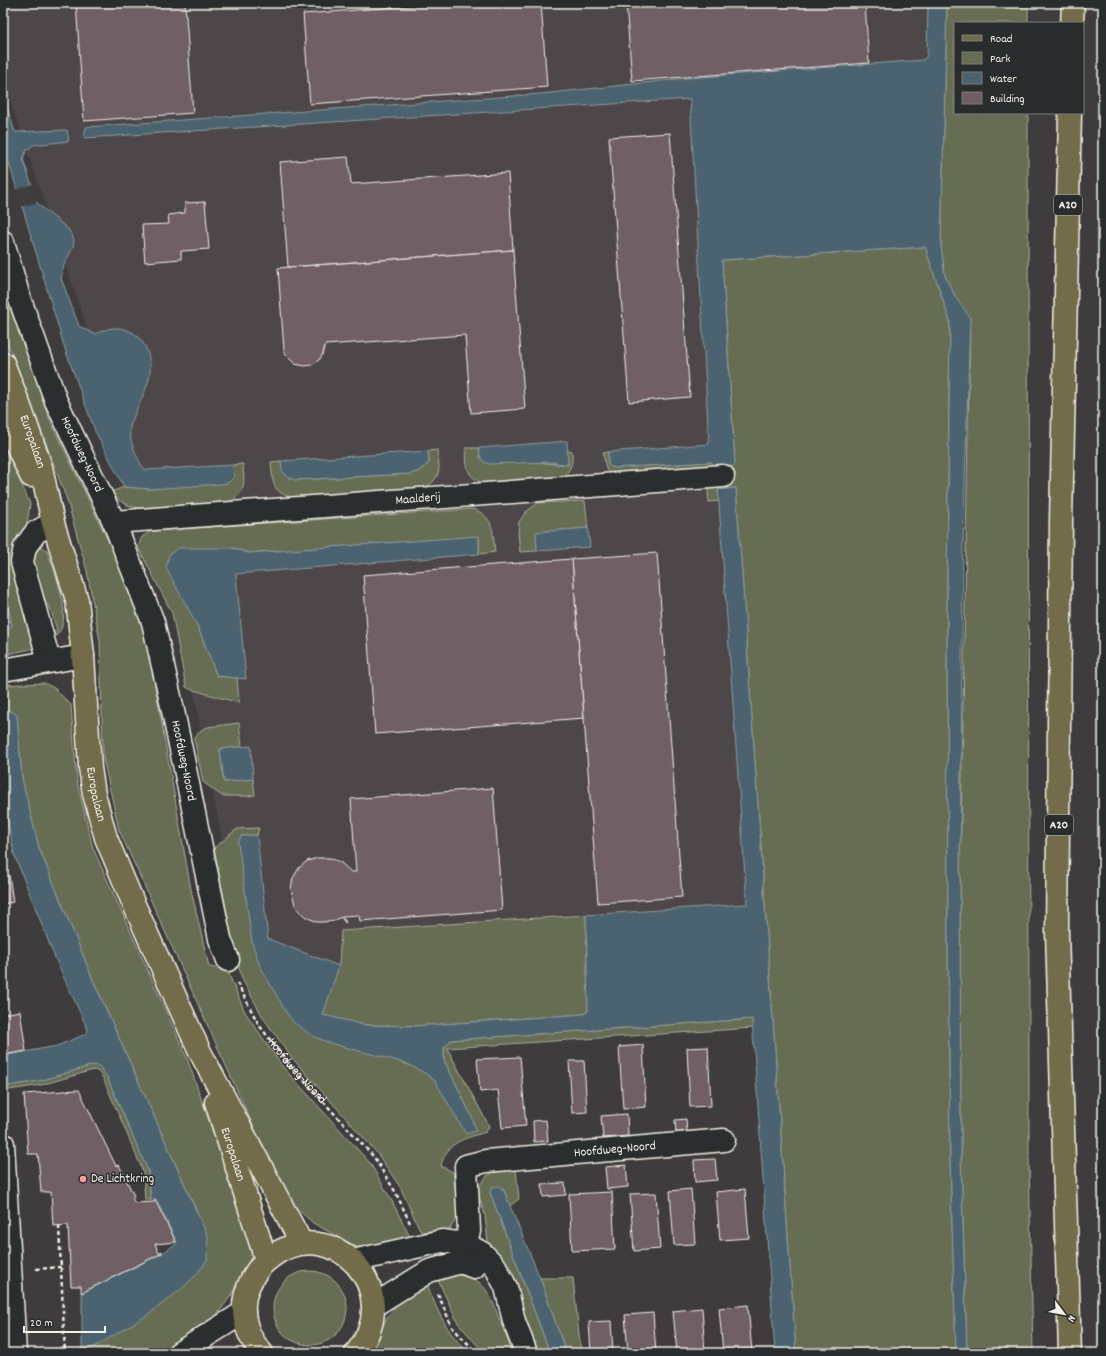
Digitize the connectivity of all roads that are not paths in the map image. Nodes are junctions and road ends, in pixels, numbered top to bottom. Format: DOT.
graph roads {
  1 [pos="1073,3"];
  2 [pos="1072,22"];
  3 [pos="1070,114"];
  4 [pos="3,242"];
  5 [pos="3,364"];
  6 [pos="3,416"];
  7 [pos="723,476"];
  8 [pos="53,522"];
  9 [pos="114,522"];
  10 [pos="83,656"];
  11 [pos="49,661"];
  12 [pos="3,670"];
  13 [pos="228,960"];
  14 [pos="199,1050"];
  15 [pos="724,1140"];
  16 [pos="3,1144"];
  17 [pos="302,1244"];
  18 [pos="464,1253"];
  19 [pos="266,1260"];
  20 [pos="353,1261"];
  21 [pos="373,1306"];
  22 [pos="244,1312"];
  23 [pos="255,1352"];
  24 [pos="15,1353"];
  25 [pos="180,1353"];
  26 [pos="356,1353"];
  27 [pos="526,1353"];
  28 [pos="1070,1353"];
  1 -- 2 [label="main road"];
  3 -- 28 [label="main road, A20"];
  4 -- 9 [label="street, Hoofdweg-Noord"];
  5 -- 8 [label="main road, Europalaan"];
  6 -- 8 [label="main road, Europalaan"];
  7 -- 9 [label="street, Maalderij"];
  8 -- 10 [label="main road, Europalaan"];
  8 -- 11 [label="street"];
  9 -- 13 [label="street, Hoofdweg-Noord"];
  10 -- 11 [label="street"];
  10 -- 14 [label="main road, Europalaan"];
  11 -- 12 [label="street"];
  14 -- 17 [label="main road, Europalaan"];
  14 -- 19 [label="main road, Europalaan"];
  15 -- 18 [label="street, Hoofdweg-Noord"];
  16 -- 24 [label="street"];
  17 -- 19 [label="main road"];
  17 -- 20 [label="main road"];
  18 -- 20 [label="street"];
  18 -- 21 [label="street"];
  18 -- 27 [label="street"];
  19 -- 22 [label="main road"];
  20 -- 21 [label="main road"];
  21 -- 26 [label="main road"];
  22 -- 23 [label="main road"];
  22 -- 25 [label="street"];
}
